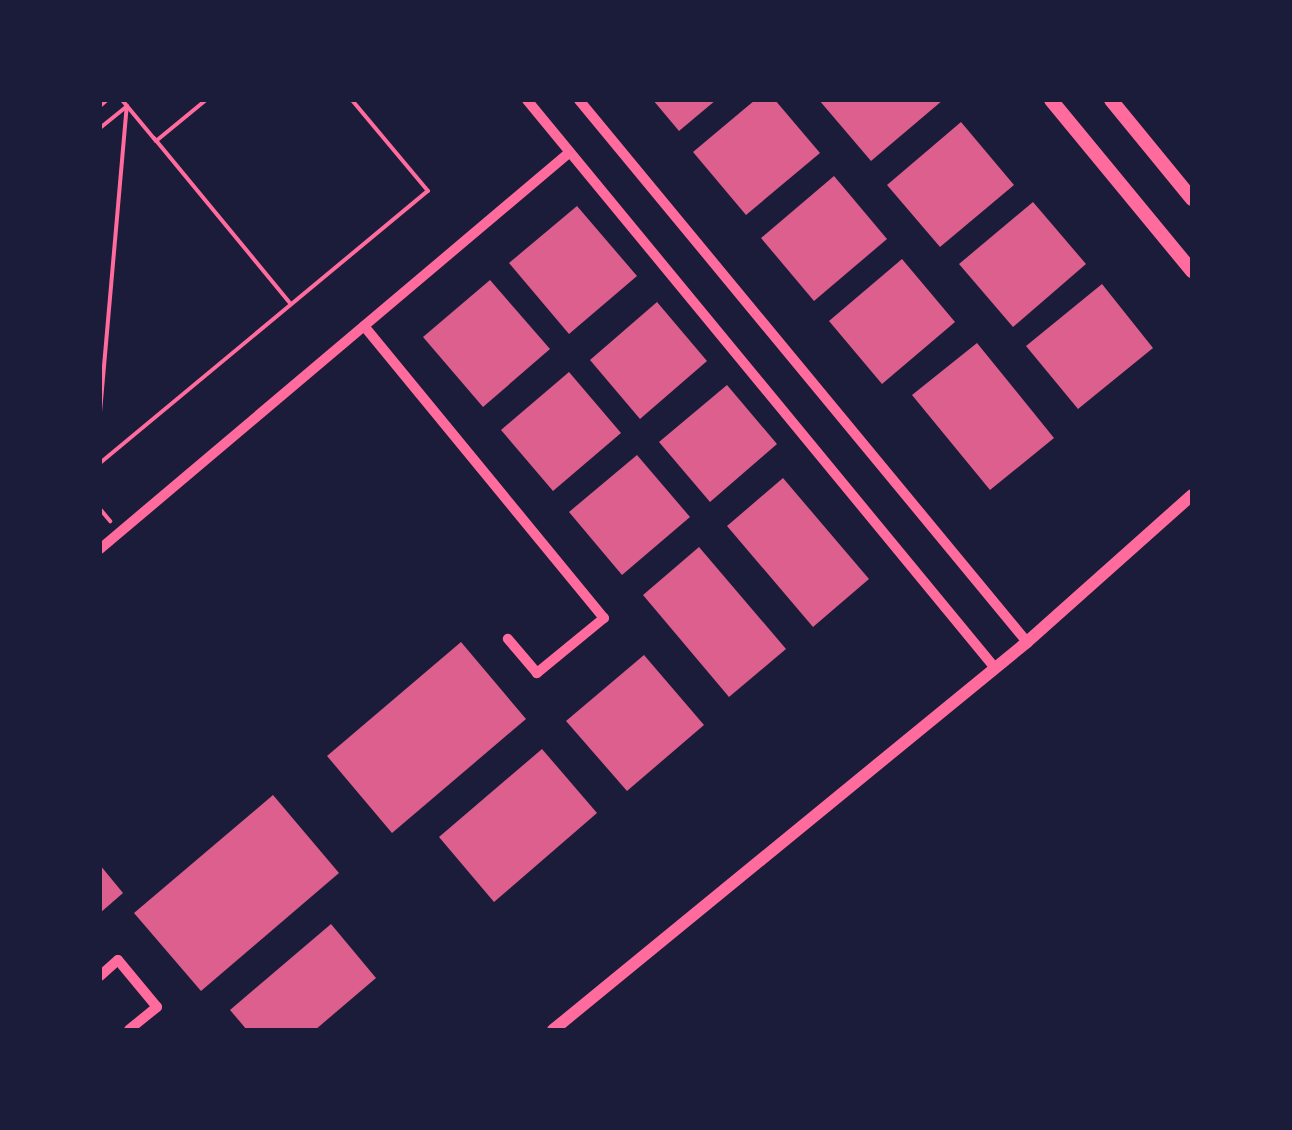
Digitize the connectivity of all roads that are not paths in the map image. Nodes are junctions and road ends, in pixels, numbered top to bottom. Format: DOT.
graph roads {
  1 [pos="527,100"];
  2 [pos="579,100"];
  3 [pos="1051,100"];
  4 [pos="1111,100"];
  5 [pos="570,152"];
  6 [pos="1192,198"];
  7 [pos="1192,271"];
  8 [pos="364,326"];
  9 [pos="1192,495"];
  10 [pos="100,549"];
  11 [pos="508,639"];
  12 [pos="1027,642"];
  13 [pos="995,668"];
  14 [pos="100,976"];
  15 [pos="129,1030"];
  16 [pos="553,1030"];
  1 -- 5 [label="street"];
  2 -- 12 [label="street"];
  3 -- 7 [label="main road"];
  4 -- 6 [label="main road"];
  5 -- 8 [label="street"];
  5 -- 13 [label="street"];
  8 -- 10 [label="street"];
  8 -- 11 [label="street"];
  9 -- 12 [label="street"];
  12 -- 13 [label="street"];
  13 -- 16 [label="street"];
  14 -- 15 [label="street"];
}
